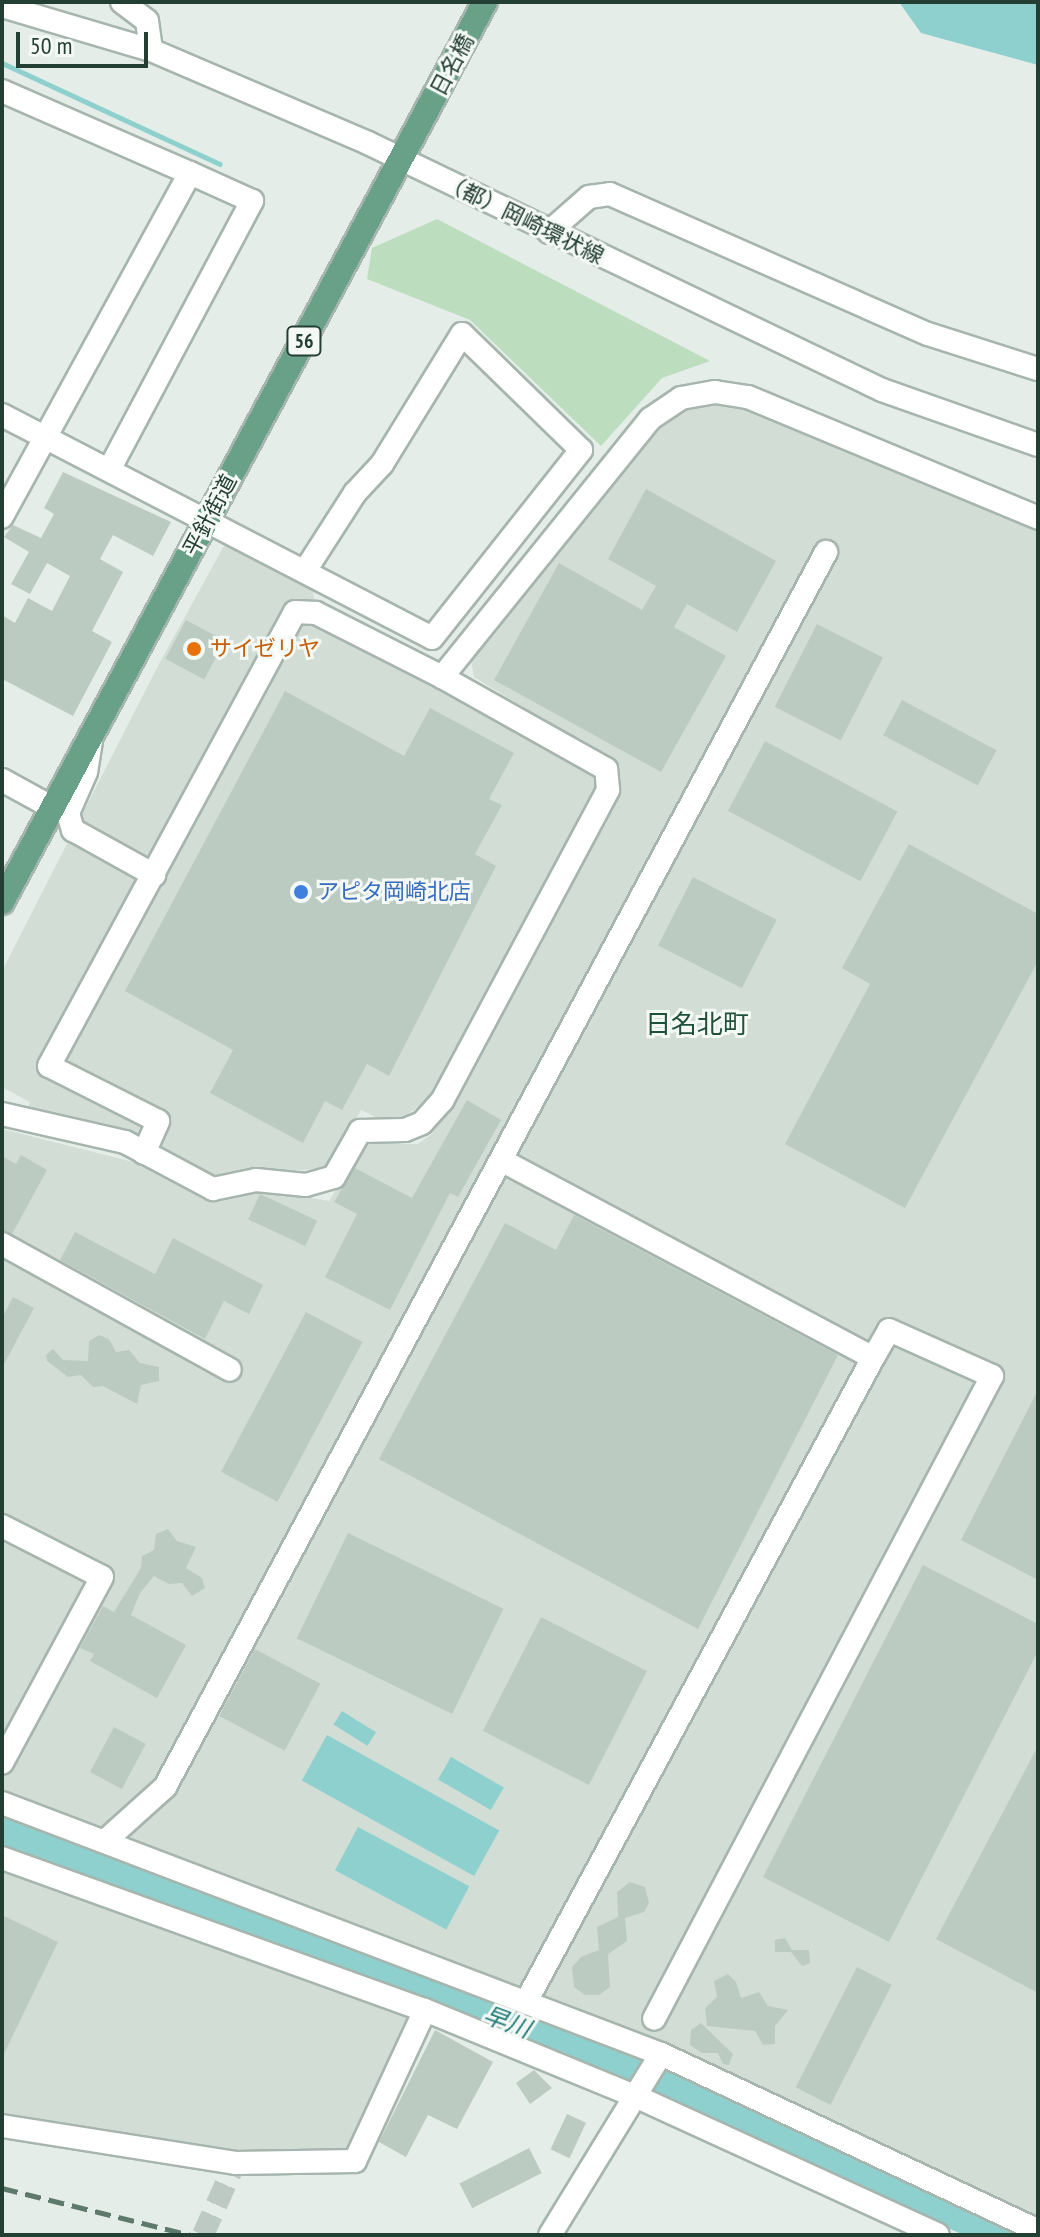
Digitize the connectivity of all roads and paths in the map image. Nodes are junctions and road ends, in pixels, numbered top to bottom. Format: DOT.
graph roads {
  1 [pos="122,2"];
  2 [pos="485,2"];
  3 [pos="2,6"];
  4 [pos="151,50"];
  5 [pos="2,91"];
  6 [pos="419,128"];
  7 [pos="402,160"];
  8 [pos="190,173"];
  9 [pos="549,232"];
  10 [pos="1038,369"];
  11 [pos="2,415"];
  12 [pos="45,437"];
  13 [pos="1038,445"];
  14 [pos="109,470"];
  15 [pos="2,517"];
  16 [pos="1038,518"];
  17 [pos="207,522"];
  18 [pos="826,552"];
  19 [pos="305,571"];
  20 [pos="442,677"];
  21 [pos="92,735"];
  22 [pos="2,780"];
  23 [pos="53,808"];
  24 [pos="154,875"];
  25 [pos="2,902"];
  26 [pos="2,1114"];
  27 [pos="144,1153"];
  28 [pos="501,1160"];
  29 [pos="2,1244"];
  30 [pos="873,1358"];
  31 [pos="230,1370"];
  32 [pos="2,1526"];
  33 [pos="2,1763"];
  34 [pos="2,1803"];
  35 [pos="105,1841"];
  36 [pos="2,1858"];
  37 [pos="527,2000"];
  38 [pos="425,2010"];
  39 [pos="654,2019"];
  40 [pos="661,2054"];
  41 [pos="635,2096"];
  42 [pos="2,2126"];
  43 [pos="1038,2231"];
  44 [pos="550,2235"];
  45 [pos="938,2235"];
  1 -- 4 [label="street"];
  2 -- 6 [label="main road, 日名橋 / 56"];
  3 -- 4 [label="street, （都）岡崎環状線"];
  4 -- 7 [label="street, （都）岡崎環状線"];
  5 -- 8 [label="street"];
  6 -- 7 [label="main road, 平針街道 / 56"];
  7 -- 9 [label="street, （都）岡崎環状線"];
  7 -- 17 [label="main road, 平針街道 / 56"];
  8 -- 12 [label="street"];
  8 -- 14 [label="street"];
  9 -- 10 [label="street"];
  9 -- 13 [label="street, （都）岡崎環状線"];
  11 -- 12 [label="street"];
  12 -- 14 [label="street"];
  12 -- 15 [label="street"];
  14 -- 17 [label="street"];
  16 -- 20 [label="street"];
  17 -- 19 [label="street"];
  17 -- 21 [label="main road, 平針街道 / 56"];
  18 -- 28 [label="street"];
  19 -- 19 [label="street"];
  20 -- 24 [label="street"];
  20 -- 27 [label="street"];
  21 -- 23 [label="main road, 平針街道 / 56"];
  21 -- 24 [label="street"];
  22 -- 23 [label="street"];
  23 -- 25 [label="main road, 平針街道 / 56"];
  24 -- 27 [label="street"];
  26 -- 27 [label="street"];
  28 -- 30 [label="street"];
  28 -- 35 [label="street"];
  29 -- 31 [label="street"];
  30 -- 37 [label="street"];
  30 -- 39 [label="street"];
  32 -- 33 [label="street"];
  34 -- 35 [label="street"];
  35 -- 37 [label="street"];
  36 -- 38 [label="street"];
  37 -- 40 [label="street"];
  38 -- 41 [label="street"];
  38 -- 42 [label="street"];
  40 -- 41 [label="street"];
  40 -- 43 [label="street"];
  41 -- 44 [label="street"];
  41 -- 45 [label="street"];
}
